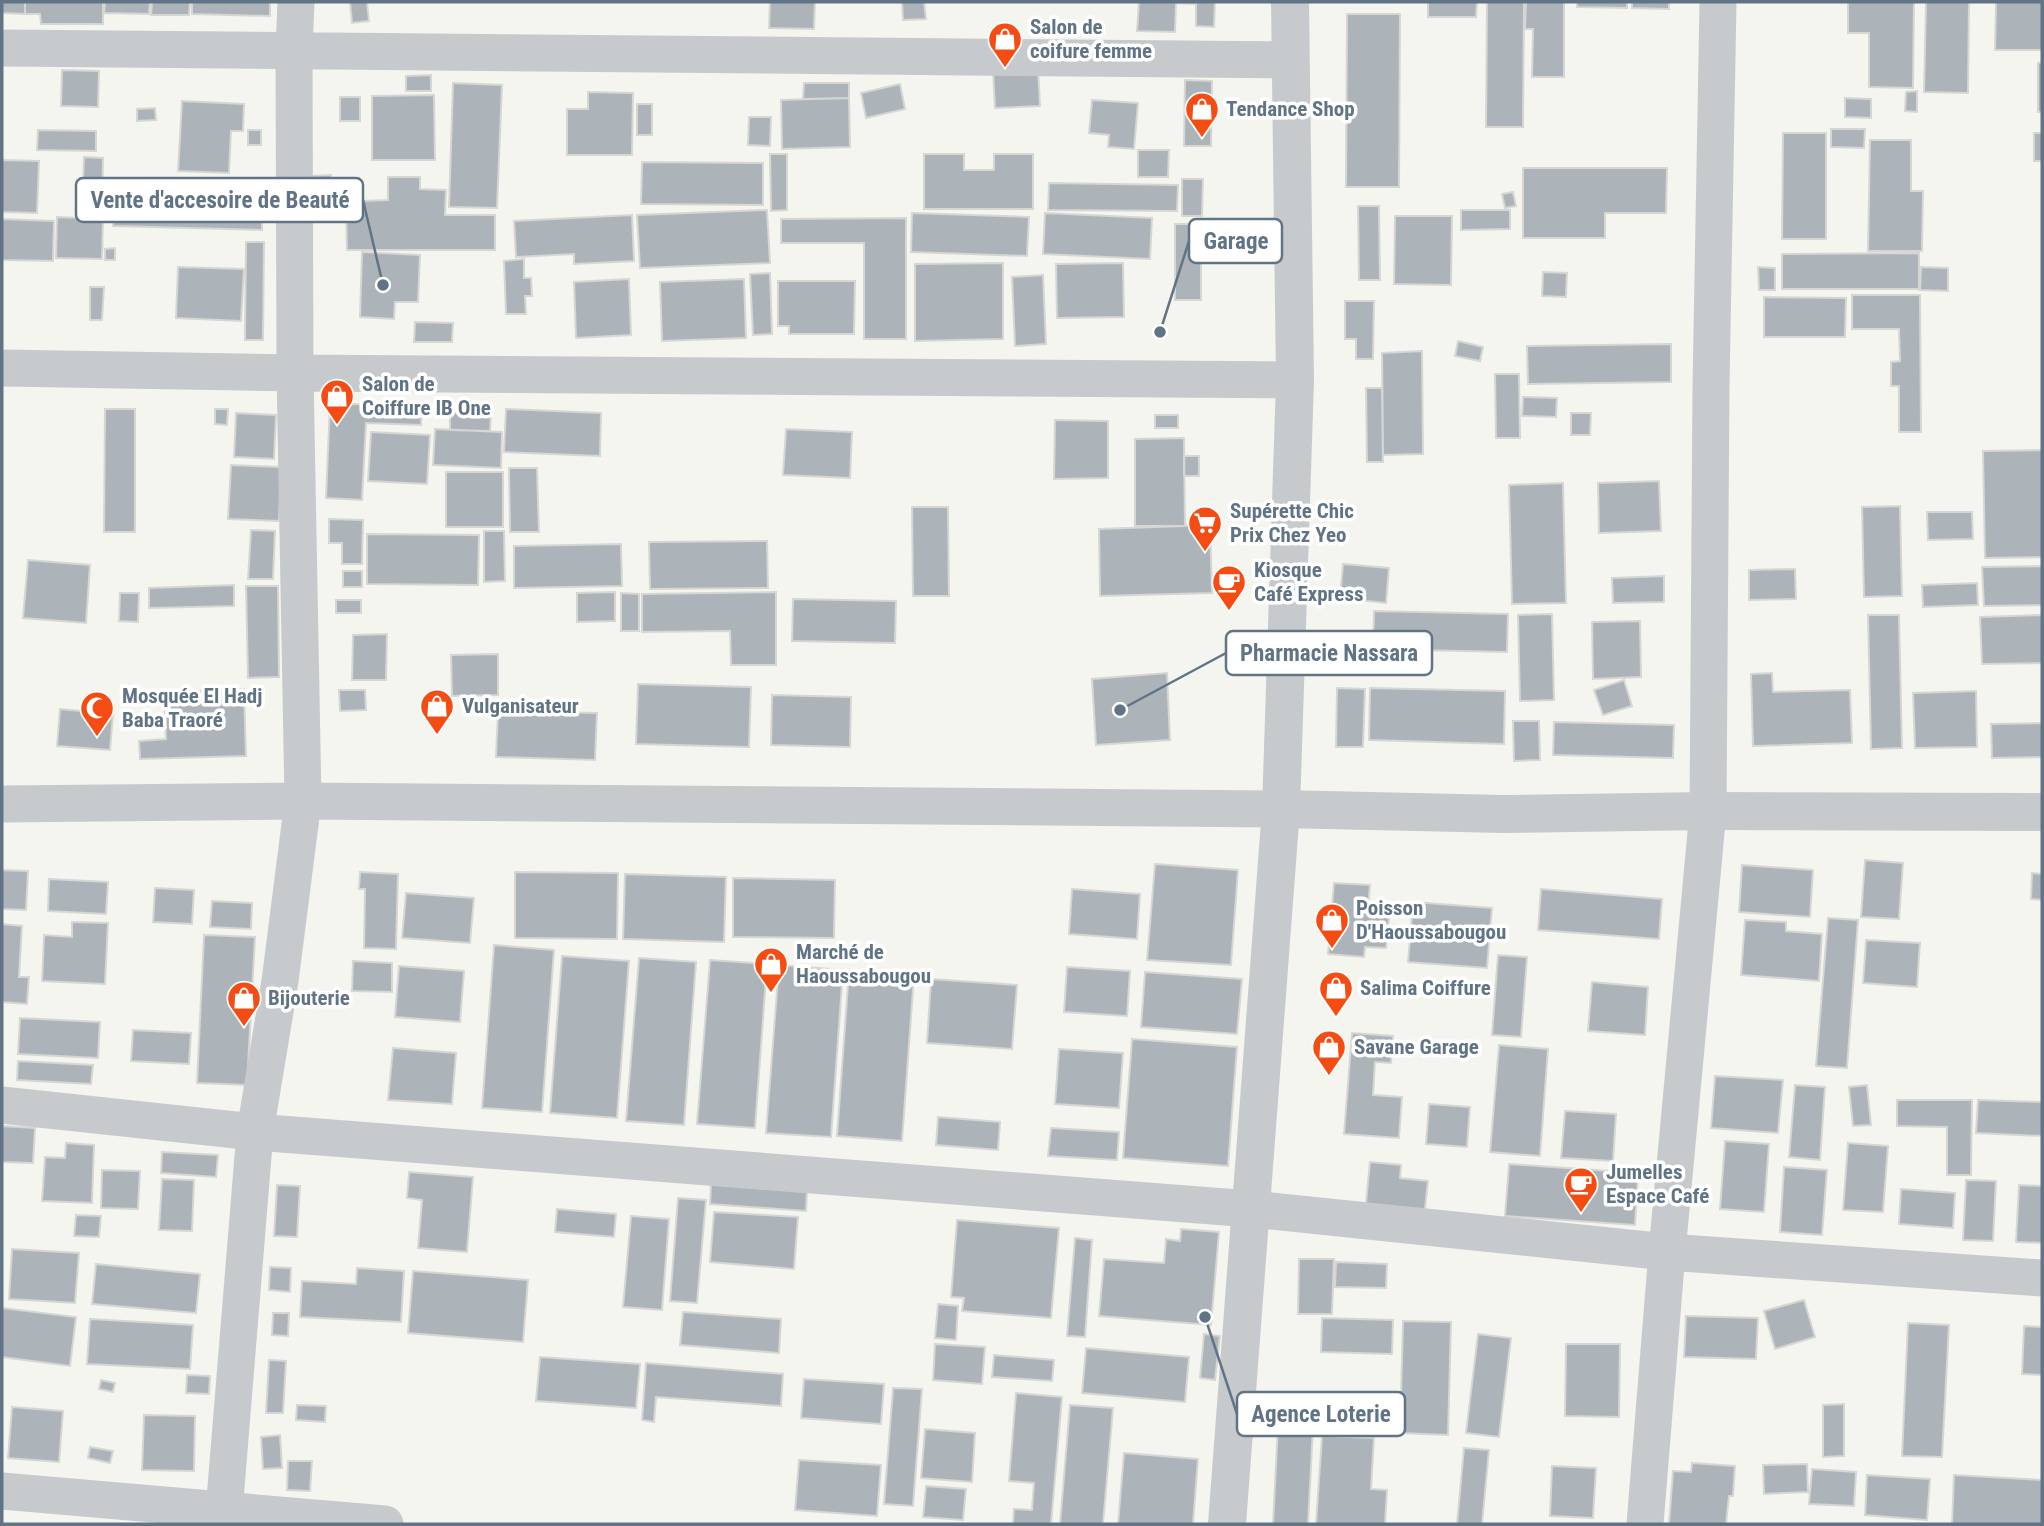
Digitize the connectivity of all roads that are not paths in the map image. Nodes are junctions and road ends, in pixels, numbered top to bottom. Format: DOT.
graph roads {
  1 [pos="296,2"];
  2 [pos="1290,2"];
  3 [pos="1718,2"];
  4 [pos="2,48"];
  5 [pos="294,52"];
  6 [pos="1290,60"];
  7 [pos="2,368"];
  8 [pos="295,373"];
  9 [pos="1295,380"];
  10 [pos="303,801"];
  11 [pos="2,804"];
  12 [pos="1281,809"];
  13 [pos="1708,811"];
  14 [pos="2042,812"];
  15 [pos="2,1105"];
  16 [pos="255,1132"];
  17 [pos="1251,1209"];
  18 [pos="1667,1252"];
  19 [pos="2042,1278"];
  20 [pos="2,1491"];
  21 [pos="224,1517"];
  22 [pos="385,1524"];
  23 [pos="1227,1524"];
  24 [pos="1645,1524"];
  1 -- 5 [label="street"];
  2 -- 6 [label="street"];
  3 -- 13 [label="street"];
  4 -- 5 [label="street"];
  5 -- 6 [label="street"];
  5 -- 8 [label="street"];
  6 -- 9 [label="street"];
  7 -- 8 [label="street"];
  8 -- 9 [label="street"];
  8 -- 10 [label="street"];
  9 -- 12 [label="street"];
  10 -- 11 [label="street"];
  10 -- 12 [label="street"];
  10 -- 16 [label="street"];
  12 -- 13 [label="street"];
  12 -- 17 [label="street"];
  13 -- 14 [label="street"];
  13 -- 18 [label="street"];
  15 -- 16 [label="street"];
  16 -- 17 [label="street"];
  16 -- 21 [label="street"];
  17 -- 18 [label="street"];
  17 -- 23 [label="street"];
  18 -- 19 [label="street"];
  18 -- 24 [label="street"];
  20 -- 21 [label="street"];
  21 -- 22 [label="street"];
}
